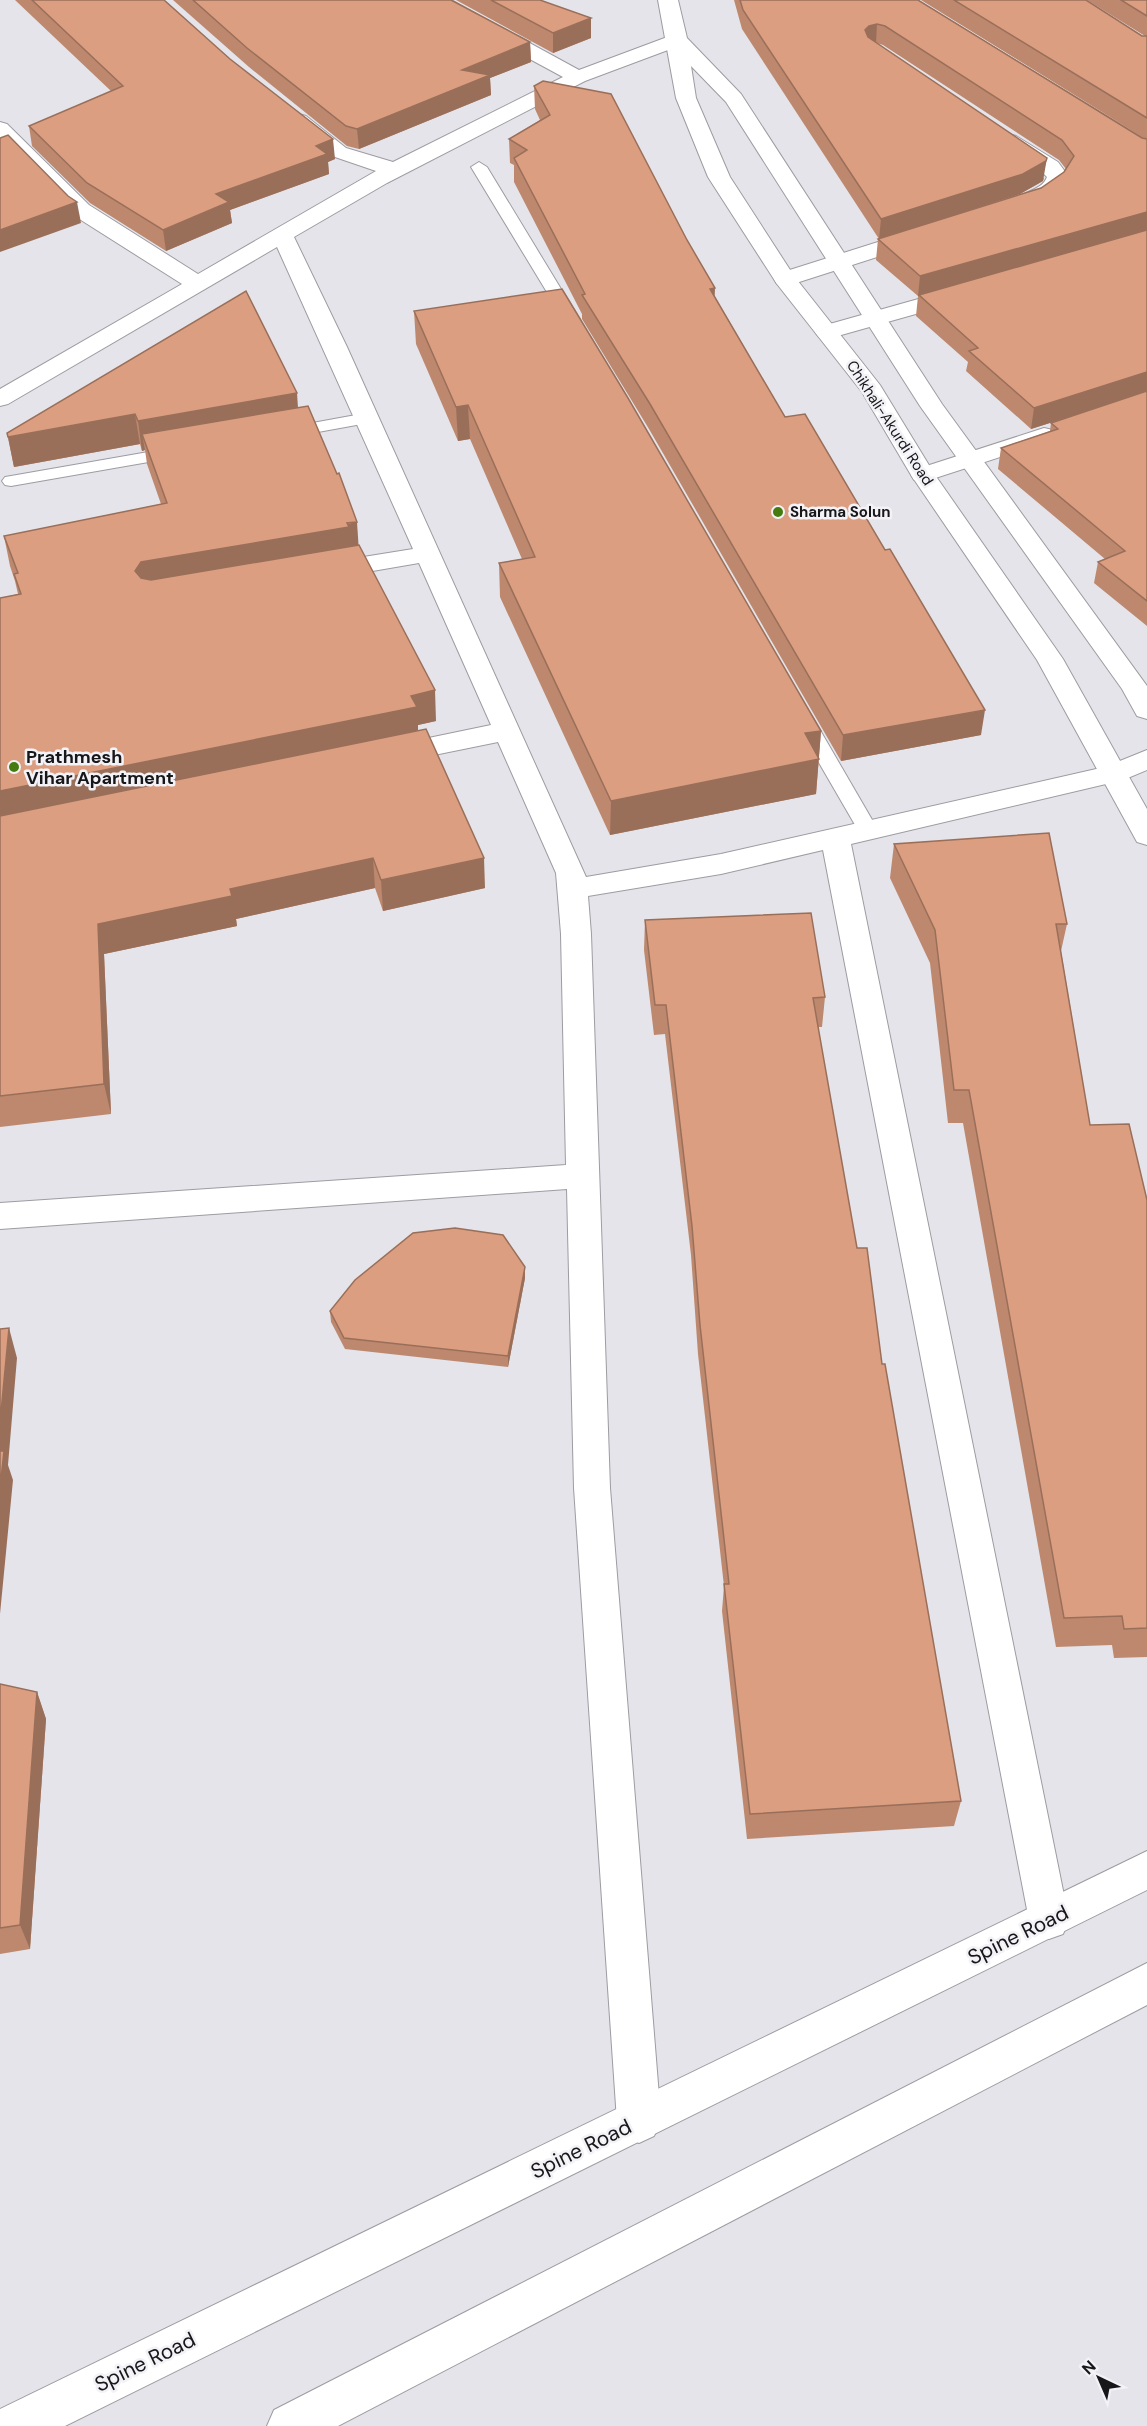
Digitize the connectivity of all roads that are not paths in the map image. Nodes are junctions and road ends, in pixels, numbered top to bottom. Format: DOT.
graph roads {
  1 [pos="439,0"];
  2 [pos="668,0"];
  3 [pos="677,40"];
  4 [pos="578,77"];
  5 [pos="286,109"];
  6 [pos="992,128"];
  7 [pos="0,129"];
  8 [pos="478,167"];
  9 [pos="395,170"];
  10 [pos="1007,208"];
  11 [pos="940,230"];
  12 [pos="282,235"];
  13 [pos="840,262"];
  14 [pos="785,279"];
  15 [pos="198,284"];
  16 [pos="977,289"];
  17 [pos="875,318"];
  18 [pos="577,329"];
  19 [pos="827,332"];
  20 [pos="0,399"];
  21 [pos="367,418"];
  22 [pos="1070,426"];
  23 [pos="265,436"];
  24 [pos="195,449"];
  25 [pos="970,459"];
  26 [pos="924,475"];
  27 [pos="11,481"];
  28 [pos="428,554"];
  29 [pos="303,575"];
  30 [pos="792,698"];
  31 [pos="1147,710"];
  32 [pos="507,731"];
  33 [pos="1147,759"];
  34 [pos="366,760"];
  35 [pos="1113,774"];
  36 [pos="868,830"];
  37 [pos="1147,835"];
  38 [pos="835,837"];
  39 [pos="572,889"];
  40 [pos="583,1176"];
  41 [pos="0,1216"];
  42 [pos="1147,1870"];
  43 [pos="1049,1920"];
  44 [pos="1147,1983"];
  45 [pos="639,2121"];
  46 [pos="15,2426"];
  47 [pos="290,2426"];
  1 -- 4 [label="street"];
  2 -- 3 [label="street, Chikhali-Akurdi Road"];
  3 -- 4 [label="street"];
  3 -- 13 [label="street"];
  3 -- 14 [label="street, Chikhali-Akurdi Road"];
  4 -- 9 [label="street"];
  5 -- 9 [label="street"];
  6 -- 10 [label="street"];
  7 -- 15 [label="street"];
  8 -- 18 [label="lane"];
  9 -- 12 [label="street"];
  11 -- 13 [label="street"];
  12 -- 15 [label="street"];
  12 -- 21 [label="street"];
  13 -- 14 [label="street"];
  13 -- 17 [label="street"];
  14 -- 19 [label="street, Chikhali-Akurdi Road"];
  15 -- 20 [label="street"];
  16 -- 17 [label="street"];
  17 -- 19 [label="street"];
  17 -- 25 [label="street"];
  19 -- 26 [label="street, Chikhali-Akurdi Road"];
  21 -- 23 [label="lane"];
  21 -- 28 [label="street"];
  22 -- 25 [label="street"];
  24 -- 27 [label="lane"];
  25 -- 26 [label="street"];
  25 -- 31 [label="street"];
  26 -- 35 [label="street, Chikhali-Akurdi Road"];
  28 -- 29 [label="street"];
  28 -- 32 [label="street"];
  30 -- 36 [label="lane"];
  32 -- 34 [label="street"];
  32 -- 39 [label="street"];
  33 -- 35 [label="street"];
  35 -- 36 [label="street"];
  35 -- 37 [label="street, Chikhali-Akurdi Road"];
  36 -- 38 [label="street"];
  38 -- 39 [label="street"];
  38 -- 43 [label="street"];
  39 -- 40 [label="street"];
  40 -- 41 [label="street"];
  40 -- 45 [label="street"];
  42 -- 43 [label="street, Spine Road"];
  43 -- 45 [label="street, Spine Road"];
  44 -- 47 [label="street"];
  45 -- 46 [label="street, Spine Road"];
}
